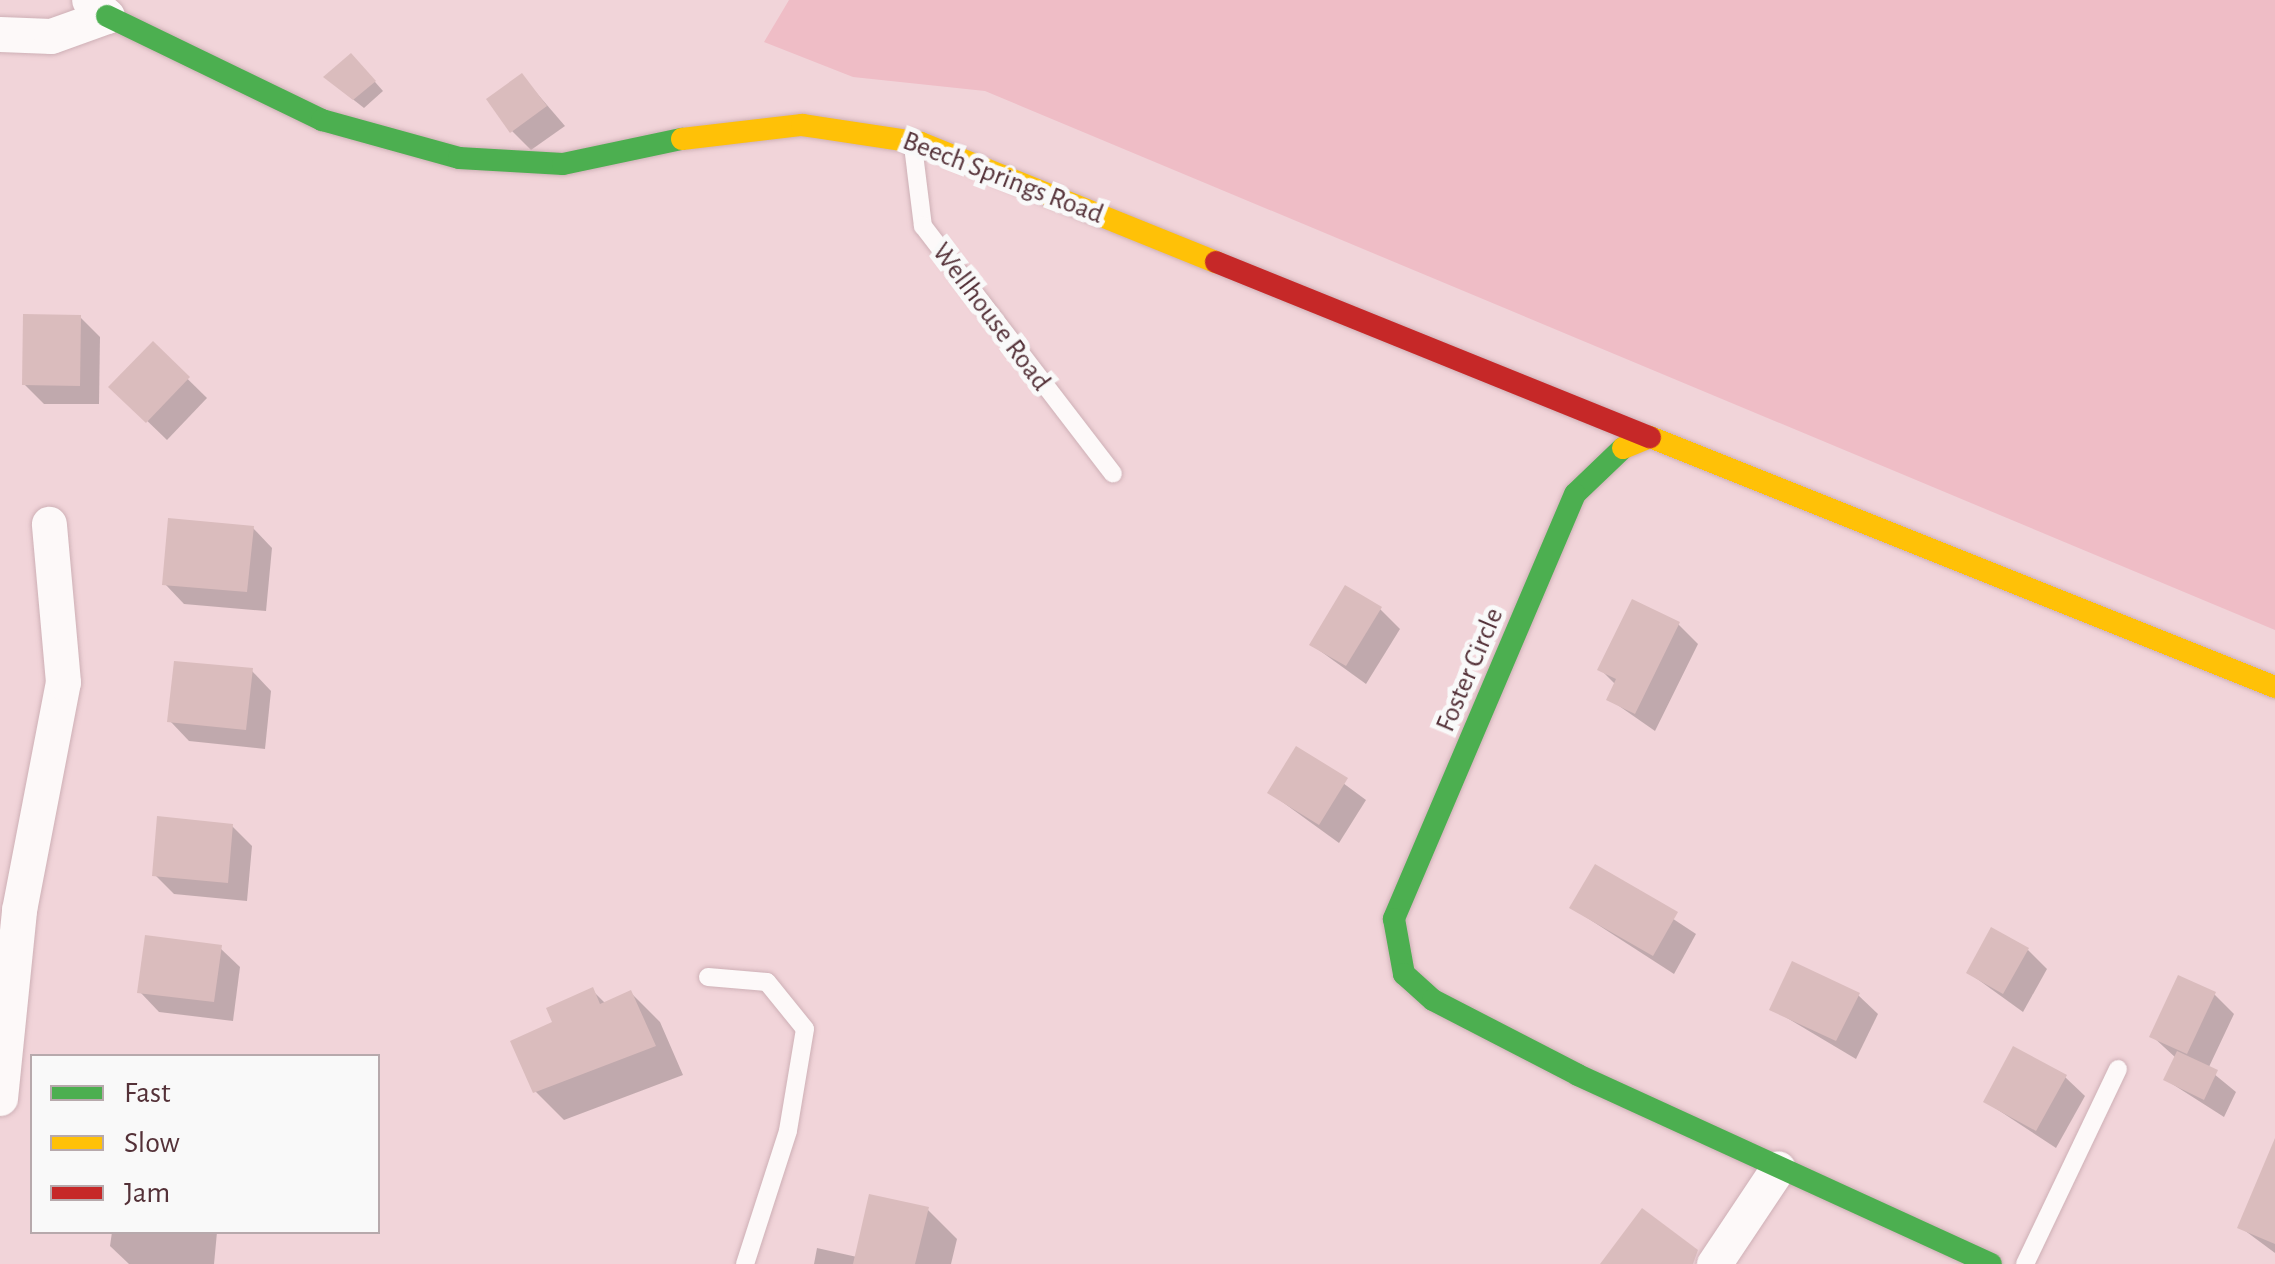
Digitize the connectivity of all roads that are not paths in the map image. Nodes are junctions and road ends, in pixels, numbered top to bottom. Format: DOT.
graph roads {
  1 [pos="98,8"];
  2 [pos="0,34"];
  3 [pos="912,141"];
  4 [pos="1650,437"];
  5 [pos="1113,474"];
  6 [pos="49,524"];
  7 [pos="2275,687"];
  8 [pos="9,908"];
  9 [pos="708,977"];
  10 [pos="2118,1069"];
  11 [pos="0,1098"];
  12 [pos="1778,1168"];
  13 [pos="746,1264"];
  14 [pos="1714,1264"];
  15 [pos="1991,1264"];
  16 [pos="2025,1264"];
  1 -- 2 [label="street, Beech Springs Road"];
  1 -- 3 [label="street, Beech Springs Road"];
  3 -- 4 [label="street, Beech Springs Road"];
  3 -- 5 [label="lane, Wellhouse Road"];
  4 -- 7 [label="street"];
  4 -- 12 [label="street, Foster Circle"];
  6 -- 8 [label="street"];
  8 -- 11 [label="street"];
  9 -- 13 [label="lane"];
  10 -- 16 [label="lane"];
  12 -- 14 [label="street"];
  12 -- 15 [label="street, Foster Circle"];
}
